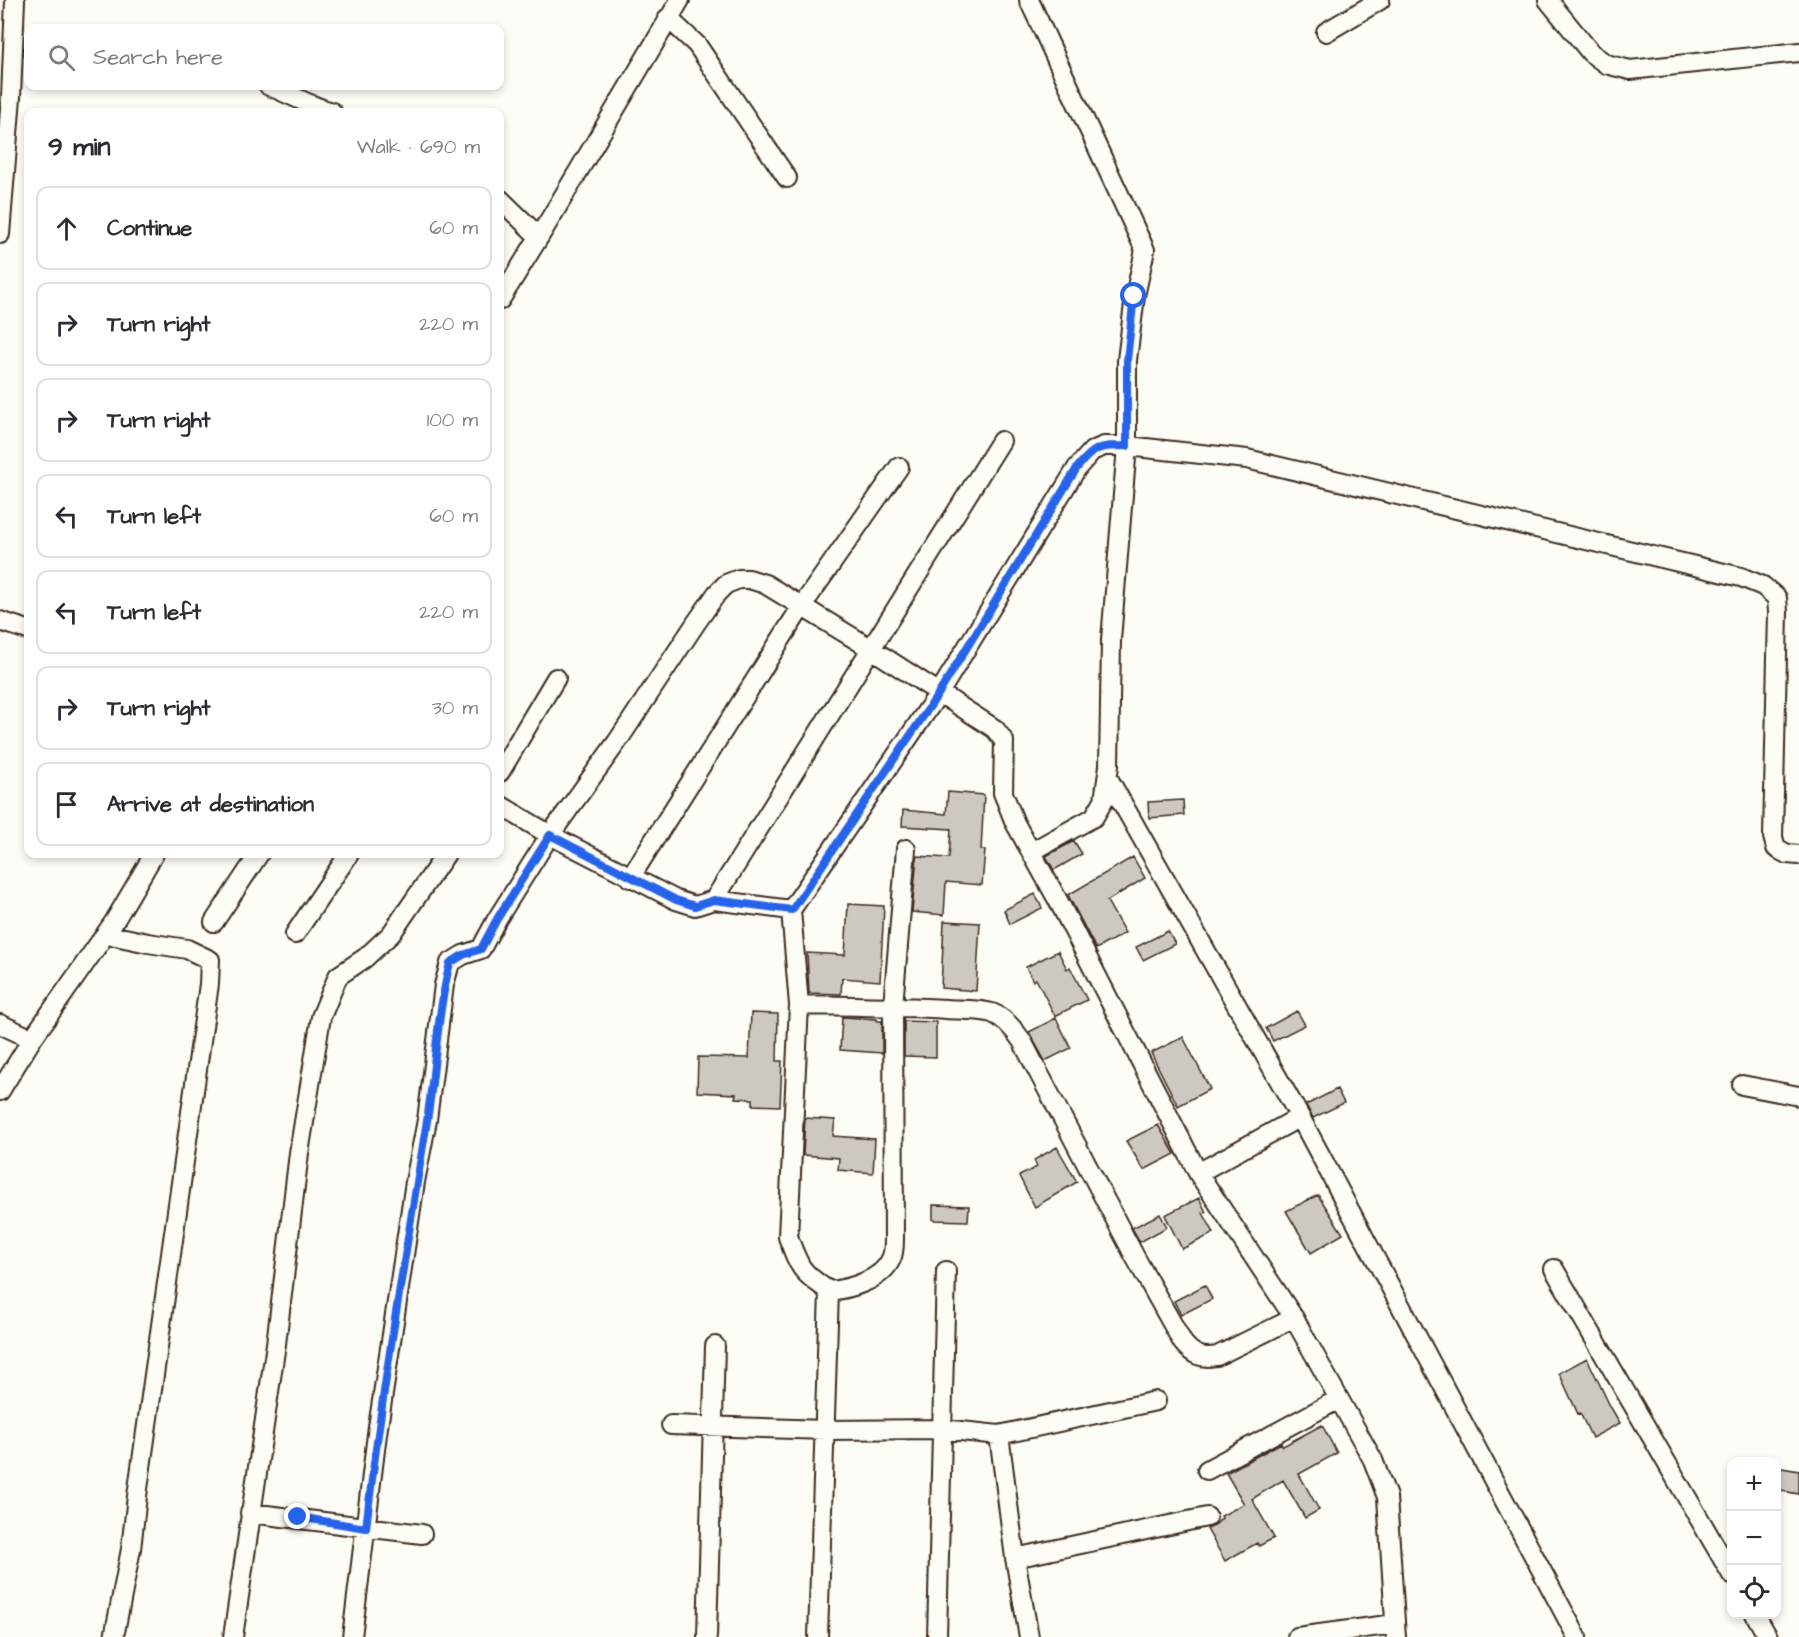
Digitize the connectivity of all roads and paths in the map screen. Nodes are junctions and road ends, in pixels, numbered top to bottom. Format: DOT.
graph roads {
  1 [pos="15,0"];
  2 [pos="1029,0"];
  3 [pos="1380,0"];
  4 [pos="1548,0"];
  5 [pos="675,5"];
  6 [pos="1326,32"];
  7 [pos="1799,52"];
  8 [pos="280,90"];
  9 [pos="316,108"];
  10 [pos="787,178"];
  11 [pos="504,202"];
  12 [pos="0,234"];
  13 [pos="539,237"];
  14 [pos="504,294"];
  15 [pos="1001,441"];
  16 [pos="1127,446"];
  17 [pos="899,467"];
  18 [pos="802,606"];
  19 [pos="0,621"];
  20 [pos="24,629"];
  21 [pos="870,648"];
  22 [pos="556,678"];
  23 [pos="939,693"];
  24 [pos="504,765"];
  25 [pos="1108,778"];
  26 [pos="504,807"];
  27 [pos="550,835"];
  28 [pos="906,849"];
  29 [pos="1031,852"];
  30 [pos="1799,855"];
  31 [pos="152,858"];
  32 [pos="256,858"];
  33 [pos="346,858"];
  34 [pos="443,858"];
  35 [pos="630,878"];
  36 [pos="714,900"];
  37 [pos="792,910"];
  38 [pos="214,922"];
  39 [pos="106,934"];
  40 [pos="295,934"];
  41 [pos="799,1005"];
  42 [pos="892,1006"];
  43 [pos="0,1024"];
  44 [pos="32,1039"];
  45 [pos="1742,1085"];
  46 [pos="0,1091"];
  47 [pos="1799,1096"];
  48 [pos="1300,1117"];
  49 [pos="1198,1173"];
  50 [pos="1554,1269"];
  51 [pos="945,1271"];
  52 [pos="829,1291"];
  53 [pos="1294,1318"];
  54 [pos="715,1346"];
  55 [pos="1339,1399"];
  56 [pos="1156,1401"];
  57 [pos="671,1425"];
  58 [pos="712,1426"];
  59 [pos="942,1429"];
  60 [pos="826,1430"];
  61 [pos="999,1435"];
  62 [pos="1207,1470"];
  63 [pos="250,1513"];
  64 [pos="1207,1517"];
  65 [pos="366,1528"];
  66 [pos="422,1533"];
  67 [pos="1015,1558"];
  68 [pos="1727,1568"];
  69 [pos="1758,1619"];
  70 [pos="1396,1630"];
  71 [pos="114,1637"];
  72 [pos="233,1637"];
  73 [pos="352,1637"];
  74 [pos="707,1637"];
  75 [pos="818,1637"];
  76 [pos="937,1637"];
  77 [pos="1029,1637"];
  78 [pos="1297,1637"];
  79 [pos="1577,1637"];
  80 [pos="1768,1637"];
  1 -- 12 [label="street"];
  2 -- 16 [label="street"];
  3 -- 6 [label="street"];
  4 -- 7 [label="street"];
  5 -- 10 [label="street"];
  5 -- 13 [label="street"];
  8 -- 9 [label="street"];
  11 -- 13 [label="street"];
  13 -- 14 [label="street"];
  15 -- 21 [label="street"];
  16 -- 23 [label="street"];
  16 -- 25 [label="street"];
  16 -- 30 [label="street"];
  17 -- 18 [label="street"];
  18 -- 21 [label="street"];
  18 -- 27 [label="street"];
  18 -- 35 [label="street"];
  19 -- 20 [label="street"];
  21 -- 23 [label="street"];
  21 -- 36 [label="street"];
  22 -- 24 [label="street"];
  23 -- 29 [label="street"];
  23 -- 37 [label="street"];
  25 -- 29 [label="street"];
  25 -- 48 [label="street"];
  26 -- 27 [label="street"];
  27 -- 35 [label="street"];
  27 -- 65 [label="street"];
  28 -- 42 [label="street"];
  29 -- 49 [label="street"];
  31 -- 39 [label="street"];
  32 -- 38 [label="street"];
  33 -- 40 [label="street"];
  34 -- 63 [label="street"];
  35 -- 36 [label="street"];
  36 -- 37 [label="street"];
  37 -- 41 [label="street"];
  39 -- 44 [label="street"];
  39 -- 71 [label="street"];
  41 -- 42 [label="street"];
  41 -- 52 [label="street"];
  42 -- 52 [label="street"];
  42 -- 53 [label="street"];
  43 -- 44 [label="street"];
  44 -- 46 [label="street"];
  45 -- 47 [label="street"];
  48 -- 49 [label="street"];
  48 -- 79 [label="street"];
  49 -- 53 [label="street"];
  50 -- 68 [label="street"];
  51 -- 59 [label="street"];
  52 -- 60 [label="street"];
  53 -- 55 [label="street"];
  54 -- 58 [label="street"];
  55 -- 62 [label="street"];
  55 -- 70 [label="street"];
  56 -- 61 [label="street"];
  57 -- 58 [label="street"];
  58 -- 60 [label="street"];
  58 -- 74 [label="street"];
  59 -- 60 [label="street"];
  59 -- 61 [label="street"];
  59 -- 76 [label="street"];
  60 -- 75 [label="street"];
  61 -- 67 [label="street"];
  63 -- 65 [label="street"];
  63 -- 72 [label="street"];
  64 -- 67 [label="street"];
  65 -- 66 [label="street"];
  65 -- 73 [label="street"];
  67 -- 77 [label="street"];
  69 -- 80 [label="street"];
  70 -- 78 [label="street"];
}
